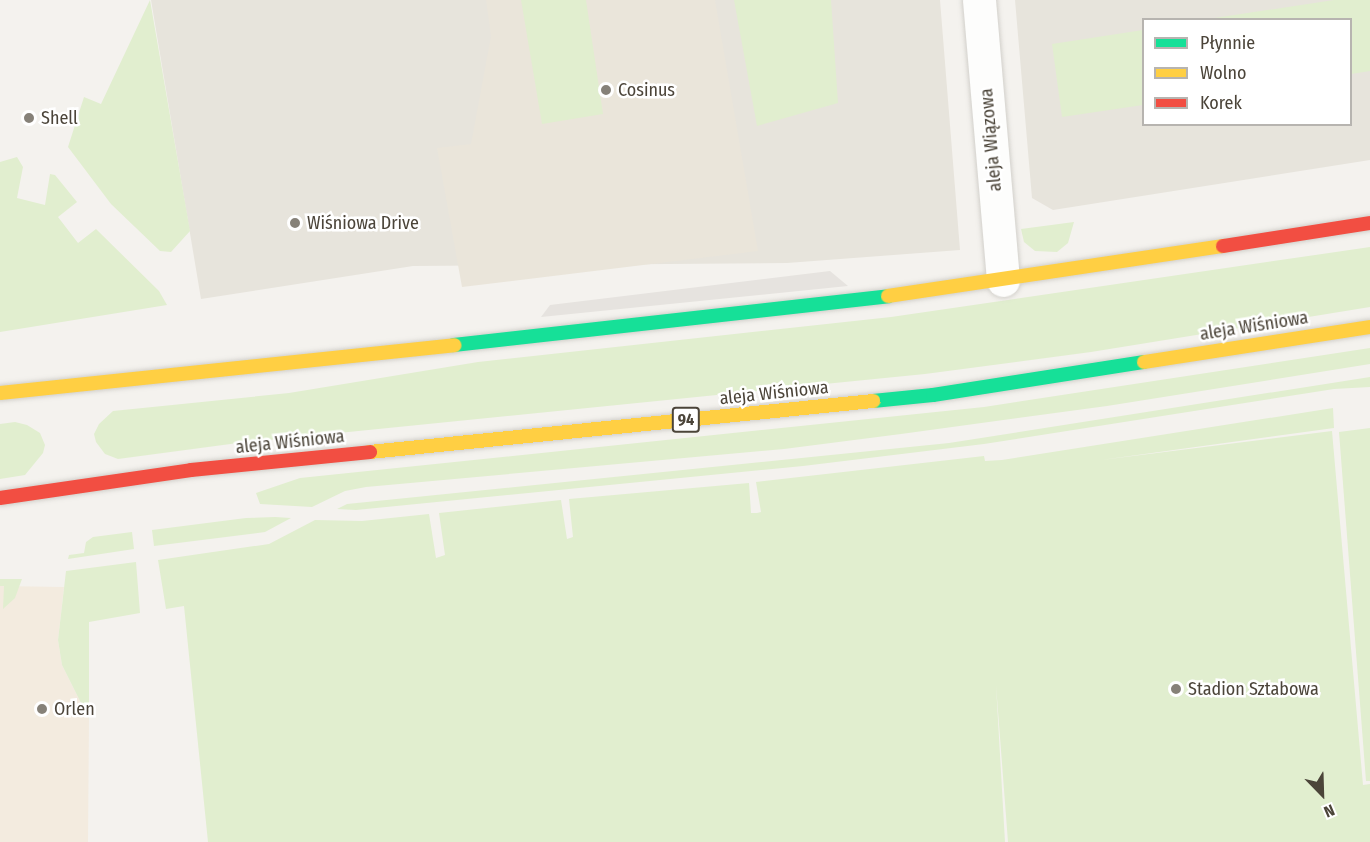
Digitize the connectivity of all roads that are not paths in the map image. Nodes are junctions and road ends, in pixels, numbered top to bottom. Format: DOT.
graph roads {
  1 [pos="979,0"];
  2 [pos="1370,223"];
  3 [pos="1003,279"];
  4 [pos="1370,327"];
  5 [pos="0,393"];
  6 [pos="0,498"];
  1 -- 3 [label="street, aleja Wiązowa"];
  2 -- 3 [label="main road"];
  3 -- 5 [label="main road"];
  4 -- 6 [label="main road, aleja Wiśniowa / 94"];
}
